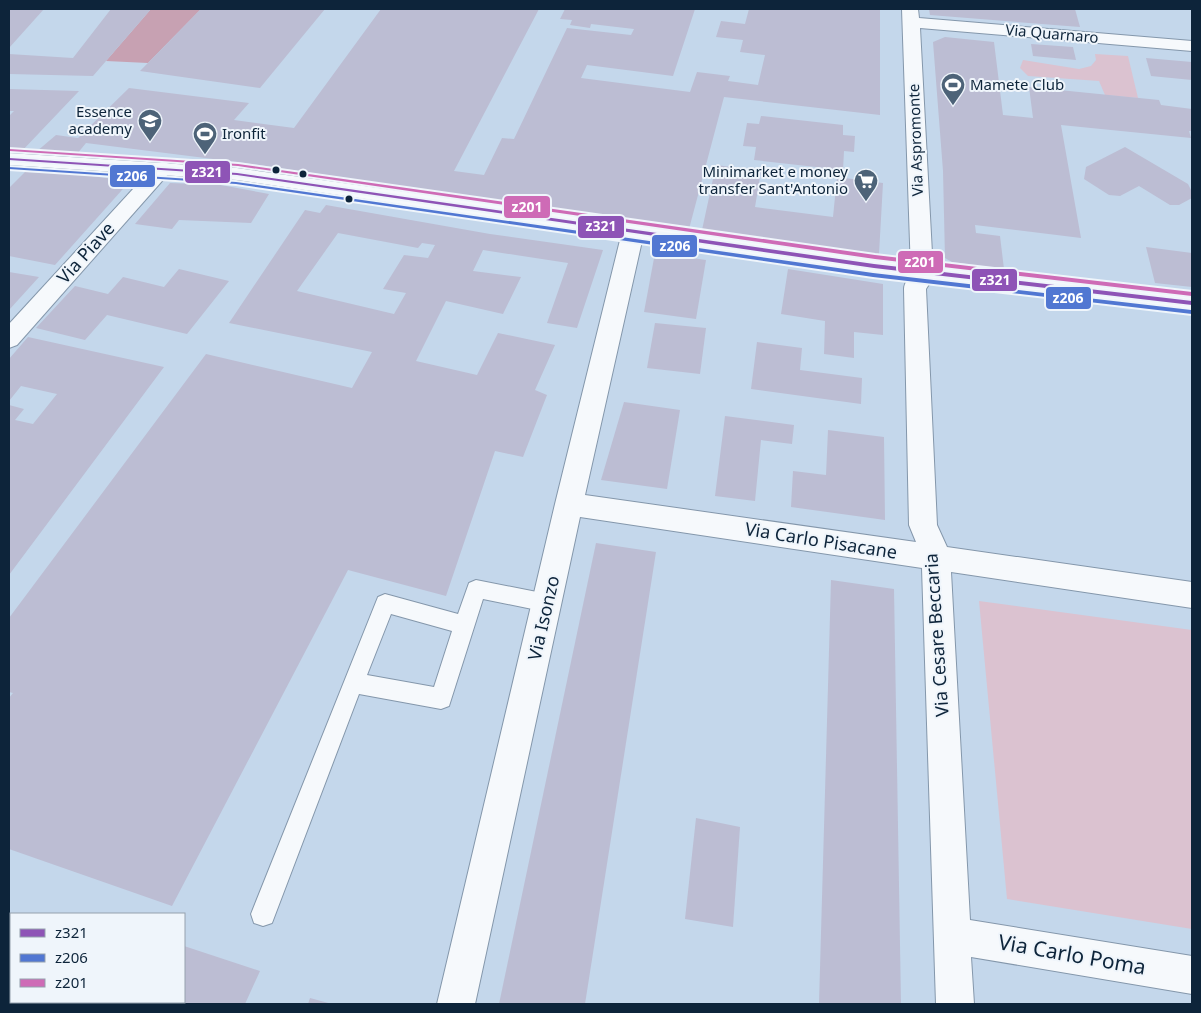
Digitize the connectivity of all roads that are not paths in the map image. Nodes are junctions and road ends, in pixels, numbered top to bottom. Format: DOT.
graph roads {
  1 [pos="911,15"];
  2 [pos="1192,46"];
  3 [pos="9,159"];
  4 [pos="163,168"];
  5 [pos="633,232"];
  6 [pos="922,272"];
  7 [pos="1192,302"];
  8 [pos="9,339"];
  9 [pos="569,504"];
  10 [pos="936,559"];
  11 [pos="1192,595"];
  12 [pos="547,602"];
  13 [pos="464,625"];
  14 [pos="354,683"];
  15 [pos="263,914"];
  16 [pos="952,935"];
  17 [pos="1192,975"];
  18 [pos="456,1004"];
  19 [pos="955,1004"];
  1 -- 2 [label="street, Via Quarnaro"];
  1 -- 6 [label="street, Via Aspromonte"];
  3 -- 4 [label="street"];
  4 -- 5 [label="street"];
  4 -- 8 [label="street, Via Piave"];
  5 -- 6 [label="street"];
  5 -- 9 [label="street, Via Isonzo"];
  6 -- 7 [label="street"];
  6 -- 10 [label="street, Via Cesare Beccaria"];
  9 -- 10 [label="street, Via Carlo Pisacane"];
  9 -- 12 [label="street, Via Isonzo"];
  10 -- 11 [label="street, Via Carlo Pisacane"];
  10 -- 16 [label="street, Via Cesare Beccaria"];
  12 -- 13 [label="lane"];
  12 -- 18 [label="street, Via Isonzo"];
  13 -- 14 [label="lane"];
  13 -- 14 [label="lane"];
  14 -- 15 [label="lane"];
  16 -- 17 [label="street, Via Carlo Poma"];
  16 -- 19 [label="street, Via Cesare Beccaria"];
}
